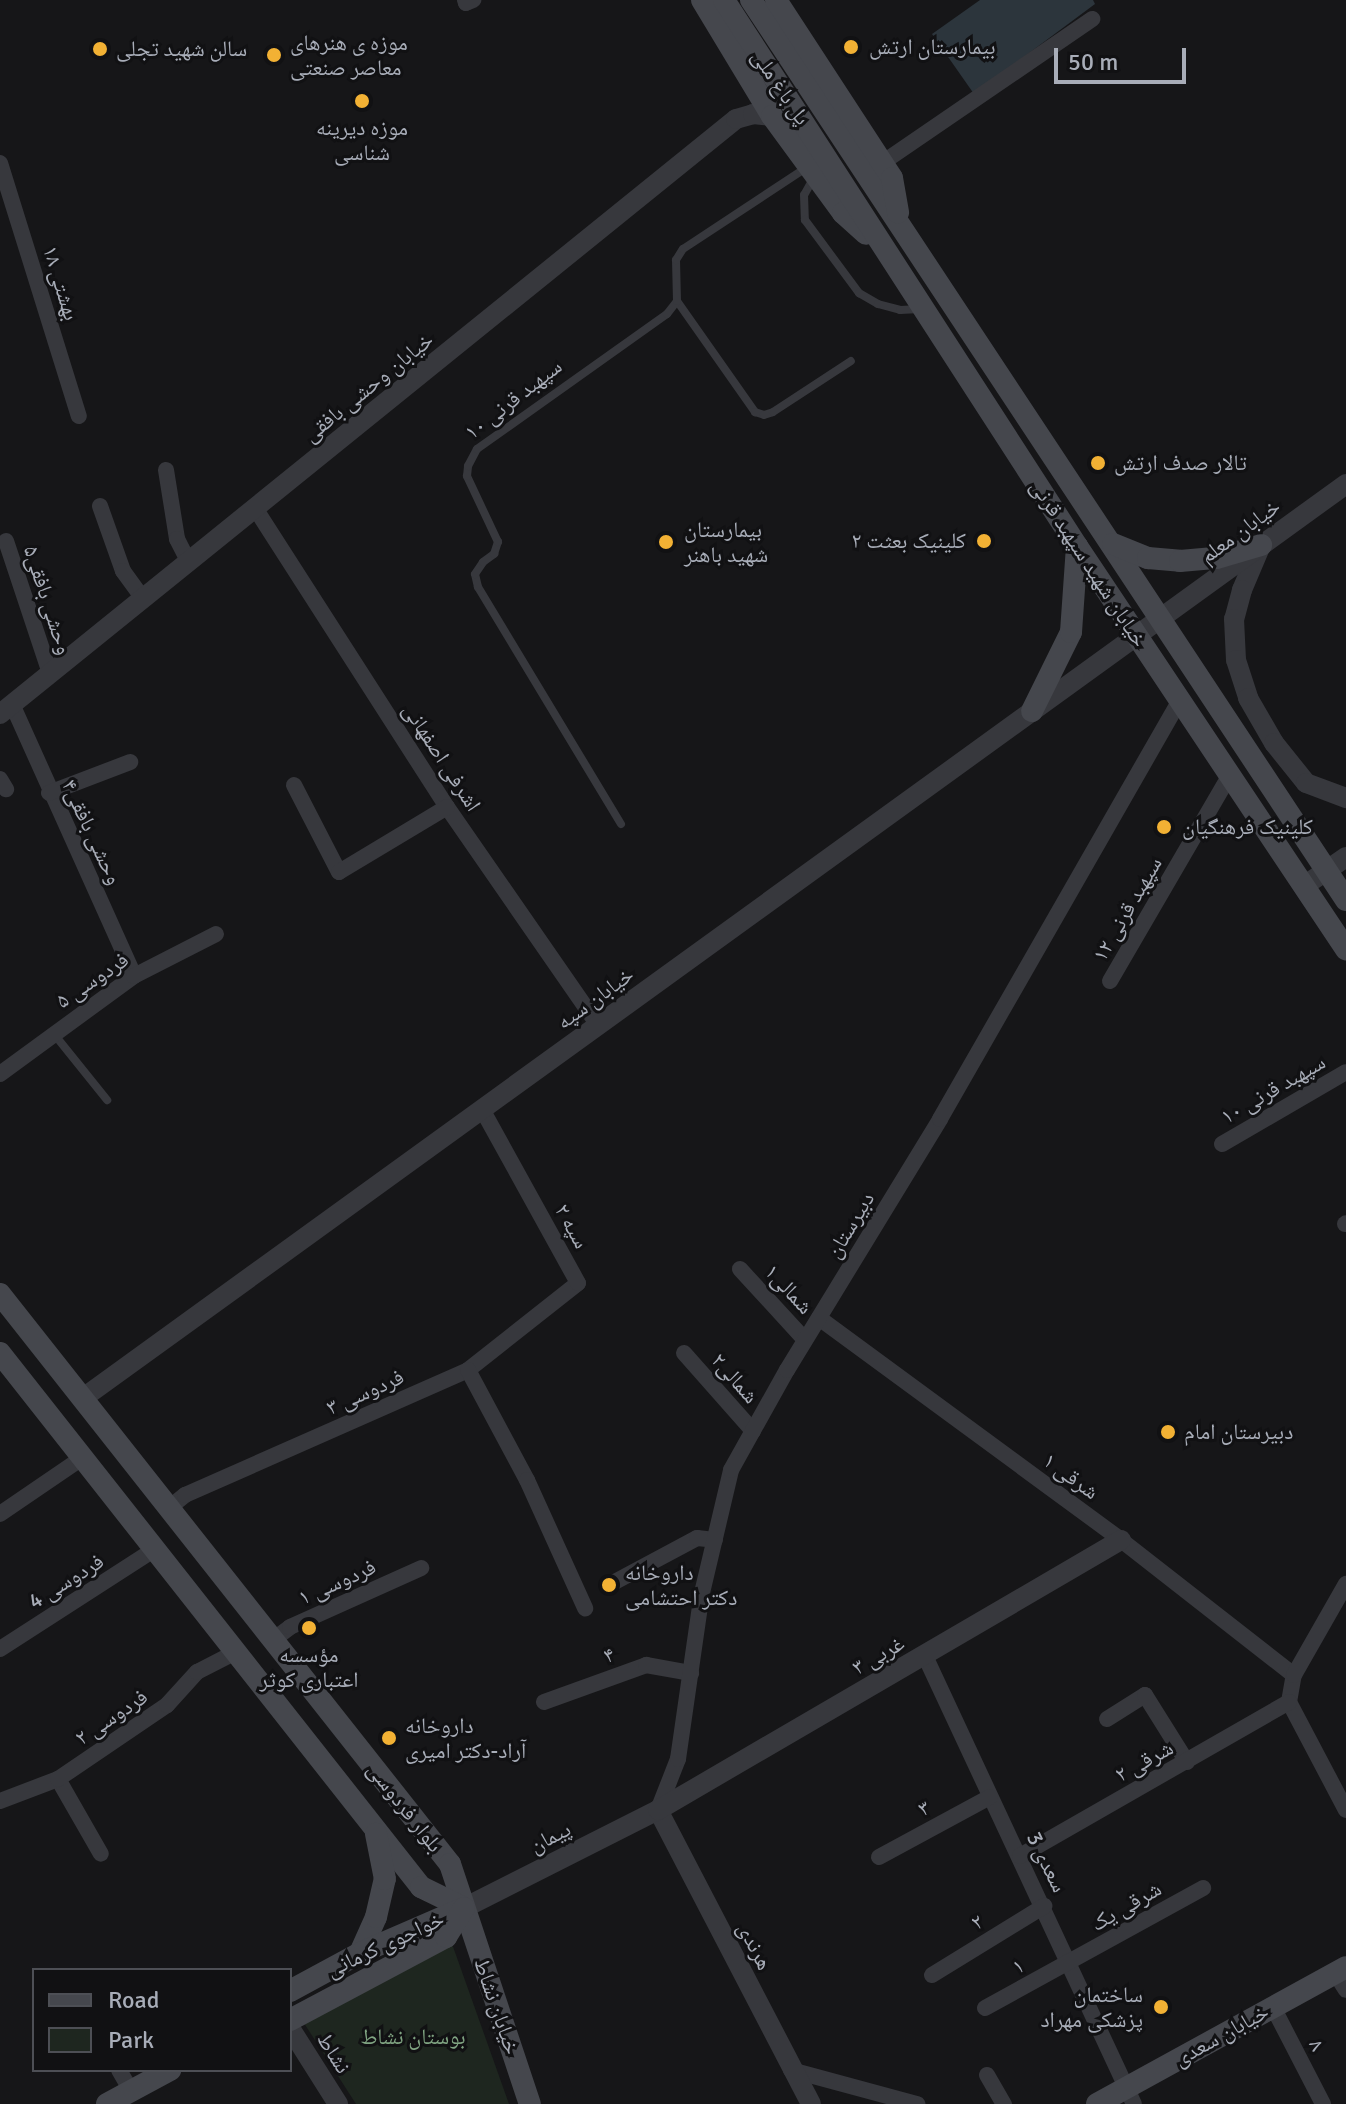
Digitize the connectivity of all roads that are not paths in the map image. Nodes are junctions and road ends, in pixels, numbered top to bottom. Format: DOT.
graph roads {
  1 [pos="702,0"];
  2 [pos="724,0"];
  3 [pos="751,0"];
  4 [pos="776,0"];
  5 [pos="1092,19"];
  6 [pos="772,116"];
  7 [pos="871,162"];
  8 [pos="0,163"];
  9 [pos="821,171"];
  10 [pos="677,301"];
  11 [pos="922,309"];
  12 [pos="851,361"];
  13 [pos="79,416"];
  14 [pos="166,470"];
  15 [pos="1346,484"];
  16 [pos="100,506"];
  17 [pos="255,508"];
  18 [pos="6,541"];
  19 [pos="1113,544"];
  20 [pos="1261,545"];
  21 [pos="1077,546"];
  22 [pos="188,561"];
  23 [pos="142,597"];
  24 [pos="1161,617"];
  25 [pos="1136,636"];
  26 [pos="50,673"];
  27 [pos="1179,702"];
  28 [pos="6,709"];
  29 [pos="1032,711"];
  30 [pos="130,762"];
  31 [pos="1230,775"];
  32 [pos="294,785"];
  33 [pos="49,793"];
  34 [pos="1346,798"];
  35 [pos="447,807"];
  36 [pos="621,824"];
  37 [pos="1346,857"];
  38 [pos="1327,870"];
  39 [pos="1304,886"];
  40 [pos="1346,900"];
  41 [pos="216,934"];
  42 [pos="1346,949"];
  43 [pos="134,976"];
  44 [pos="1110,981"];
  45 [pos="598,1025"];
  46 [pos="53,1033"];
  47 [pos="1346,1072"];
  48 [pos="0,1074"];
  49 [pos="107,1100"];
  50 [pos="482,1109"];
  51 [pos="1222,1144"];
  52 [pos="740,1269"];
  53 [pos="0,1294"];
  54 [pos="819,1318"];
  55 [pos="805,1340"];
  56 [pos="0,1353"];
  57 [pos="684,1353"];
  58 [pos="468,1370"];
  59 [pos="83,1398"];
  60 [pos="53,1420"];
  61 [pos="753,1431"];
  62 [pos="82,1458"];
  63 [pos="169,1508"];
  64 [pos="0,1514"];
  65 [pos="715,1540"];
  66 [pos="1121,1540"];
  67 [pos="155,1549"];
  68 [pos="421,1568"];
  69 [pos="1346,1584"];
  70 [pos="609,1585"];
  71 [pos="585,1608"];
  72 [pos="273,1640"];
  73 [pos="0,1649"];
  74 [pos="236,1652"];
  75 [pos="925,1656"];
  76 [pos="691,1673"];
  77 [pos="1294,1675"];
  78 [pos="544,1702"];
  79 [pos="1289,1702"];
  80 [pos="1107,1719"];
  81 [pos="1187,1762"];
  82 [pos="58,1779"];
  83 [pos="990,1797"];
  84 [pos="0,1801"];
  85 [pos="658,1810"];
  86 [pos="1346,1810"];
  87 [pos="373,1826"];
  88 [pos="101,1854"];
  89 [pos="1020,1856"];
  90 [pos="879,1857"];
  91 [pos="1203,1888"];
  92 [pos="1044,1906"];
  93 [pos="464,1908"];
  94 [pos="360,1953"];
  95 [pos="1071,1963"];
  96 [pos="932,1975"];
  97 [pos="1342,1977"];
  98 [pos="292,1990"];
  99 [pos="1273,2007"];
  100 [pos="985,2008"];
  101 [pos="292,2019"];
  102 [pos="292,2031"];
  103 [pos="791,2070"];
  104 [pos="120,2072"];
  105 [pos="166,2072"];
  106 [pos="987,2075"];
  107 [pos="131,2091"];
  108 [pos="1131,2096"];
  109 [pos="107,2104"];
  110 [pos="338,2104"];
  111 [pos="530,2104"];
  112 [pos="811,2104"];
  113 [pos="917,2104"];
  114 [pos="1004,2104"];
  115 [pos="1097,2104"];
  116 [pos="1323,2104"];
  1 -- 6 [label="main road"];
  2 -- 9 [label="main road, پل باغ ملی"];
  3 -- 7 [label="main road, پل باغ ملی"];
  4 -- 7 [label="main road"];
  5 -- 7 [label="street"];
  6 -- 9 [label="main road"];
  6 -- 17 [label="street, خیابان وحشی بافقی"];
  7 -- 19 [label="main road, خیابان شهید سپهبد قرنی"];
  8 -- 13 [label="street, بهشتی ۱۸"];
  9 -- 10 [label="lane"];
  9 -- 11 [label="main road, خیابان شهید سپهبد قرنی"];
  9 -- 11 [label="lane"];
  10 -- 12 [label="lane"];
  10 -- 36 [label="lane, سپهبد قرنی ۱۰"];
  11 -- 21 [label="main road, خیابان شهید سپهبد قرنی"];
  14 -- 22 [label="street"];
  15 -- 20 [label="street, خیابان معلم"];
  16 -- 23 [label="street"];
  17 -- 22 [label="street, خیابان وحشی بافقی"];
  17 -- 35 [label="street, اشرفی اصفهانی"];
  18 -- 26 [label="street, وحشی بافقی۵"];
  19 -- 20 [label="main road"];
  19 -- 24 [label="main road, خیابان شهید سپهبد قرنی"];
  20 -- 24 [label="street, خیابان معلم"];
  20 -- 34 [label="street"];
  21 -- 25 [label="main road, خیابان شهید سپهبد قرنی"];
  21 -- 29 [label="main road"];
  22 -- 23 [label="street, خیابان وحشی بافقی"];
  23 -- 26 [label="street, خیابان وحشی بافقی"];
  24 -- 25 [label="street, خیابان معلم"];
  24 -- 38 [label="main road, خیابان شهید سپهبد قرنی"];
  25 -- 27 [label="main road, خیابان شهید سپهبد قرنی"];
  25 -- 29 [label="street, خیابان سپه"];
  26 -- 28 [label="street, خیابان وحشی بافقی"];
  27 -- 31 [label="main road, خیابان شهید سپهبد قرنی"];
  27 -- 54 [label="street, دبیرستان"];
  28 -- 33 [label="street, وحشی بافقی۴"];
  29 -- 45 [label="street, خیابان سپه"];
  30 -- 33 [label="street"];
  31 -- 39 [label="main road, خیابان شهید سپهبد قرنی"];
  31 -- 44 [label="street, سپهبد قرنی ۱۲"];
  32 -- 35 [label="street"];
  33 -- 43 [label="street, وحشی بافقی۴"];
  35 -- 45 [label="street, اشرفی اصفهانی"];
  37 -- 38 [label="street"];
  38 -- 39 [label="street"];
  38 -- 40 [label="main road, خیابان شهید سپهبد قرنی"];
  39 -- 42 [label="main road, خیابان شهید سپهبد قرنی"];
  41 -- 43 [label="street, فردوسی ۵"];
  43 -- 46 [label="street, فردوسی ۵"];
  45 -- 50 [label="street, خیابان سپه"];
  46 -- 48 [label="street, فردوسی ۵"];
  46 -- 49 [label="lane"];
  47 -- 51 [label="street, سپهبد قرنی ۱۰"];
  50 -- 58 [label="street, سپه ۲"];
  50 -- 59 [label="street, خیابان سپه"];
  52 -- 55 [label="street, شمالی۱"];
  53 -- 59 [label="main road, بلوار فردوسی"];
  54 -- 55 [label="street, دبیرستان"];
  54 -- 66 [label="street, شرقی ۱"];
  55 -- 61 [label="street, دبیرستان"];
  56 -- 60 [label="main road, بلوار فردوسی"];
  57 -- 61 [label="street, شمالی۲"];
  58 -- 63 [label="street, فردوسی ۳"];
  58 -- 71 [label="street"];
  59 -- 60 [label="main road"];
  59 -- 63 [label="main road, بلوار فردوسی"];
  60 -- 62 [label="main road, بلوار فردوسی"];
  61 -- 65 [label="street, دبیرستان"];
  62 -- 64 [label="street"];
  62 -- 67 [label="main road, بلوار فردوسی"];
  63 -- 72 [label="main road, بلوار فردوسی"];
  65 -- 70 [label="street"];
  65 -- 76 [label="street, دبیرستان"];
  66 -- 75 [label="street, ۳ غربی"];
  66 -- 77 [label="street, شرقی ۱"];
  67 -- 73 [label="street, فردوسی 4"];
  67 -- 74 [label="main road, بلوار فردوسی"];
  68 -- 72 [label="street, فردوسی ۱"];
  69 -- 77 [label="street"];
  72 -- 93 [label="main road, بلوار فردوسی"];
  74 -- 82 [label="street, فردوسی ۲"];
  74 -- 87 [label="main road, بلوار فردوسی"];
  75 -- 83 [label="street, سعدی 3"];
  75 -- 85 [label="street, ۳ غربی"];
  76 -- 78 [label="street, ۴"];
  76 -- 85 [label="street, دبیرستان"];
  77 -- 79 [label="street"];
  79 -- 81 [label="street, شرقی ۲"];
  79 -- 86 [label="street"];
  80 -- 81 [label="street"];
  81 -- 89 [label="street, شرقی ۲"];
  82 -- 84 [label="street, فردوسی ۲"];
  82 -- 88 [label="street"];
  83 -- 89 [label="street, سعدی 3"];
  83 -- 90 [label="street, ۳"];
  85 -- 93 [label="street, پیمان"];
  85 -- 103 [label="street, هرندی"];
  87 -- 93 [label="main road, بلوار فردوسی"];
  87 -- 94 [label="main road"];
  89 -- 92 [label="street, سعدی 3"];
  91 -- 95 [label="street, شرقی یک"];
  92 -- 95 [label="street, سعدی 3"];
  92 -- 96 [label="street, ۲"];
  93 -- 94 [label="main road, خواجوی کرمانی"];
  93 -- 101 [label="main road, خواجوی کرمانی"];
  93 -- 111 [label="main road, خیابان نشاط"];
  94 -- 98 [label="main road, خواجوی کرمانی"];
  95 -- 100 [label="street, ۱"];
  95 -- 108 [label="street, سعدی 3"];
  97 -- 99 [label="main road, خیابان سعدی"];
  99 -- 108 [label="main road, خیابان سعدی"];
  99 -- 116 [label="street, ۸"];
  102 -- 110 [label="street, نشاط"];
  103 -- 112 [label="street, هرندی"];
  103 -- 113 [label="street"];
  104 -- 107 [label="street"];
  105 -- 107 [label="main road"];
  106 -- 114 [label="street"];
  107 -- 109 [label="main road"];
  108 -- 115 [label="main road, خیابان سعدی"];
}
